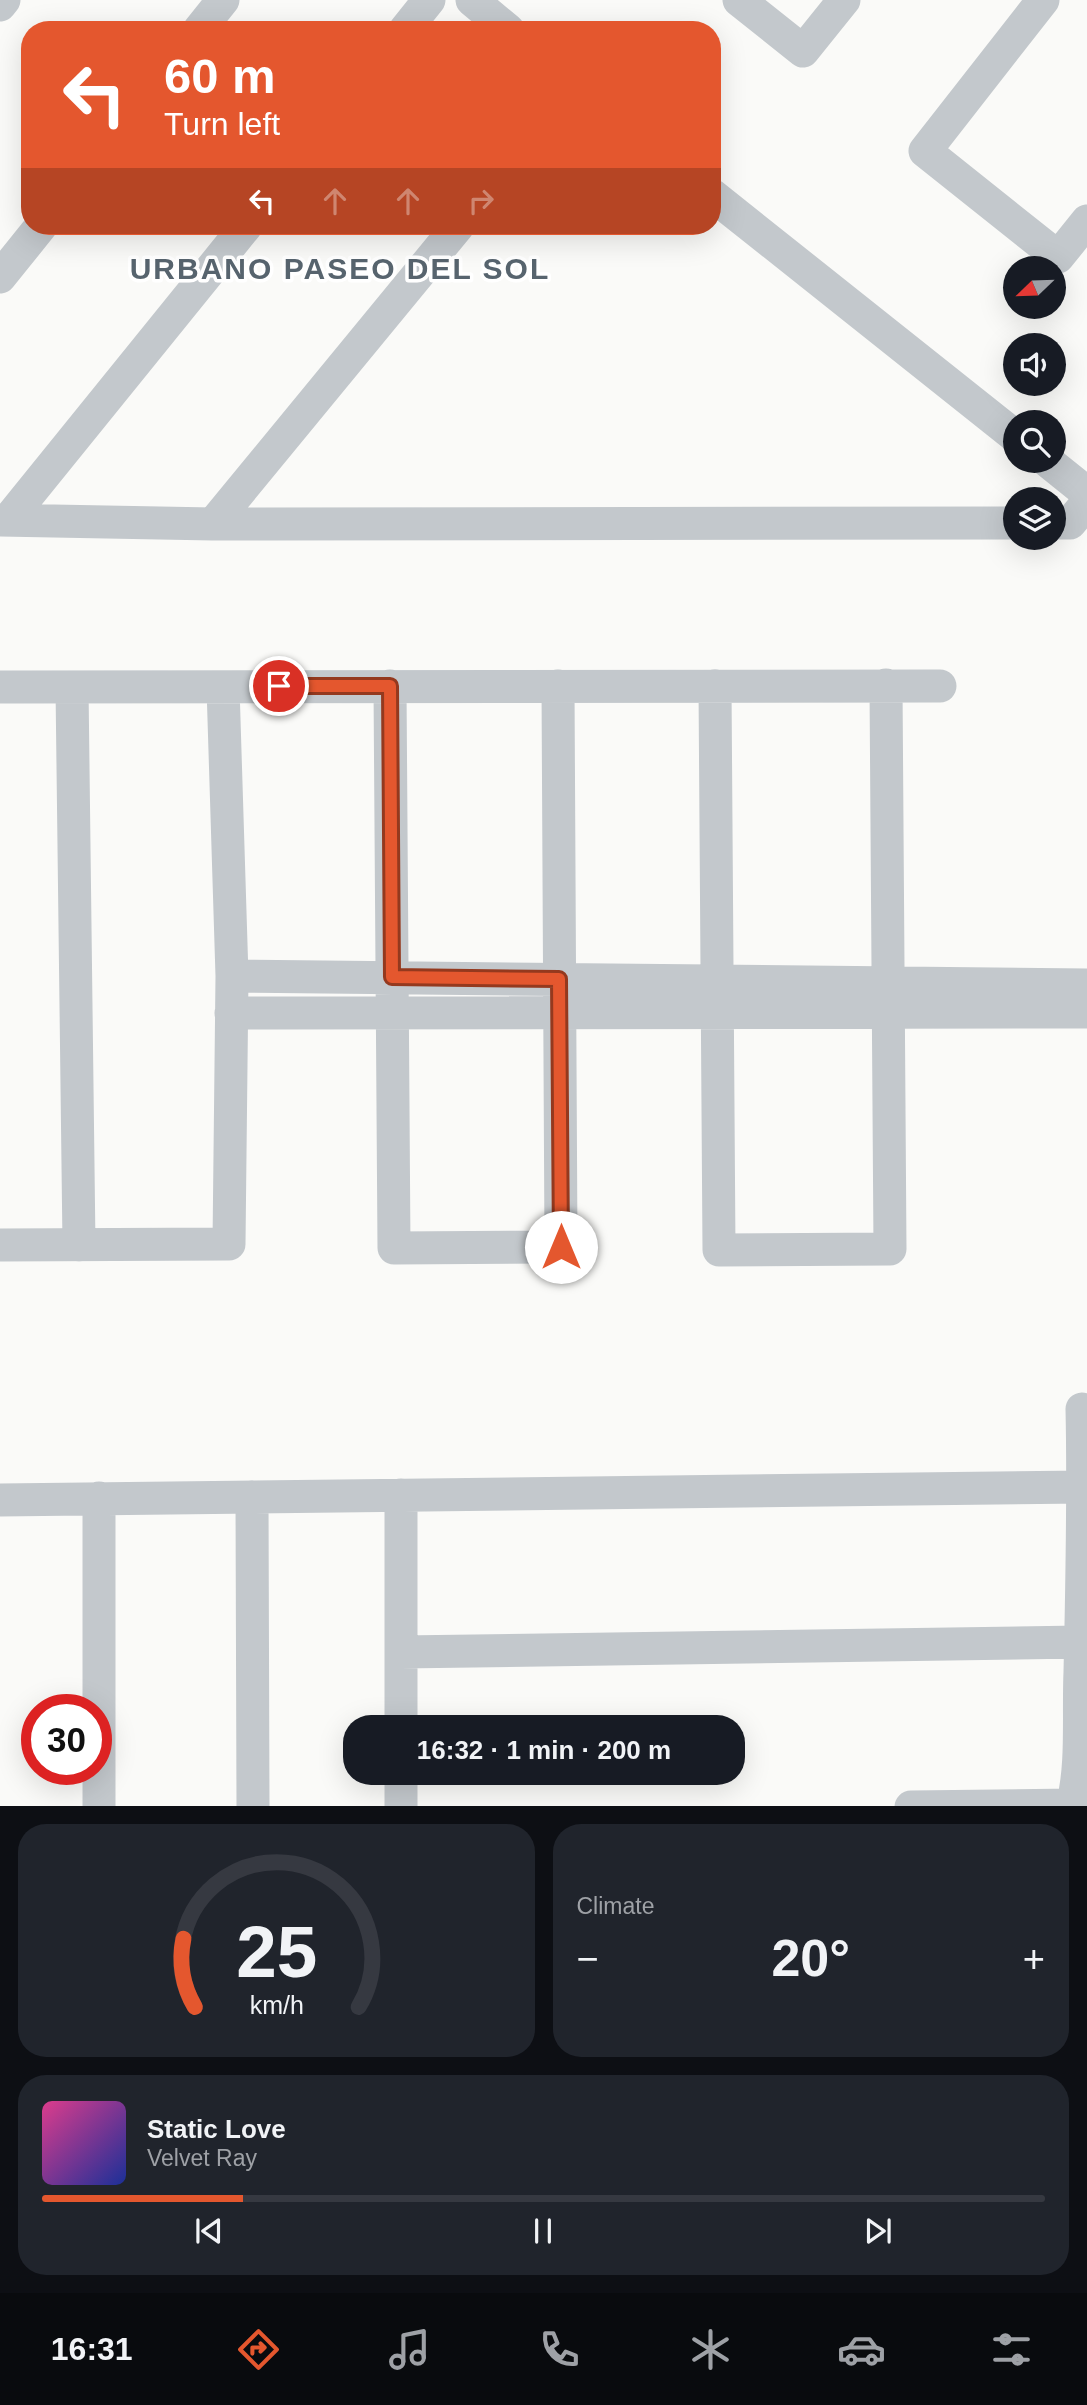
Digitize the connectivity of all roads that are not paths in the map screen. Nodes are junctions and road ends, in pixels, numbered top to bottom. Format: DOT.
graph roads {
  1 [pos="4,0"];
  2 [pos="223,0"];
  3 [pos="429,0"];
  4 [pos="472,0"];
  5 [pos="739,0"];
  6 [pos="844,0"];
  7 [pos="1043,0"];
  8 [pos="0,5"];
  9 [pos="206,21"];
  10 [pos="412,21"];
  11 [pos="497,21"];
  12 [pos="721,202"];
  13 [pos="1087,220"];
  14 [pos="34,235"];
  15 [pos="239,235"];
  16 [pos="451,235"];
  17 [pos="0,277"];
  18 [pos="1003,426"];
  19 [pos="1062,473"];
  20 [pos="1087,493"];
  21 [pos="4,520"];
  22 [pos="1003,523"];
  23 [pos="212,524"];
  24 [pos="886,685"];
  25 [pos="940,685"];
  26 [pos="390,686"];
  27 [pos="558,686"];
  28 [pos="715,686"];
  29 [pos="0,687"];
  30 [pos="72,687"];
  31 [pos="223,687"];
  32 [pos="232,976"];
  33 [pos="392,977"];
  34 [pos="559,979"];
  35 [pos="1087,985"];
  36 [pos="717,996"];
  37 [pos="888,998"];
  38 [pos="1087,1012"];
  39 [pos="232,1013"];
  40 [pos="392,1013"];
  41 [pos="560,1013"];
  42 [pos="0,1245"];
  43 [pos="79,1245"];
  44 [pos="1082,1409"];
  45 [pos="1084,1487"];
  46 [pos="401,1495"];
  47 [pos="252,1497"];
  48 [pos="99,1498"];
  49 [pos="0,1500"];
  50 [pos="1080,1642"];
  51 [pos="401,1652"];
  52 [pos="401,1715"];
  53 [pos="401,1785"];
  54 [pos="99,1806"];
  55 [pos="253,1806"];
  56 [pos="401,1806"];
  57 [pos="1072,1806"];
  1 -- 8 [label="street"];
  2 -- 9 [label="street"];
  3 -- 10 [label="street"];
  4 -- 11 [label="street"];
  5 -- 6 [label="street"];
  7 -- 13 [label="street"];
  12 -- 18 [label="street"];
  14 -- 17 [label="street"];
  15 -- 21 [label="street"];
  16 -- 23 [label="street"];
  19 -- 20 [label="street"];
  21 -- 23 [label="street"];
  22 -- 23 [label="street"];
  24 -- 25 [label="street"];
  24 -- 28 [label="street"];
  24 -- 37 [label="street"];
  26 -- 27 [label="street"];
  26 -- 31 [label="street"];
  26 -- 33 [label="street"];
  27 -- 28 [label="street"];
  27 -- 34 [label="street"];
  28 -- 36 [label="street"];
  29 -- 30 [label="street"];
  30 -- 31 [label="street"];
  30 -- 43 [label="street"];
  31 -- 32 [label="street"];
  32 -- 33 [label="street"];
  32 -- 39 [label="street"];
  33 -- 34 [label="street"];
  33 -- 40 [label="street"];
  34 -- 36 [label="street"];
  34 -- 41 [label="street"];
  35 -- 37 [label="street"];
  36 -- 37 [label="street"];
  36 -- 37 [label="street"];
  36 -- 41 [label="street"];
  37 -- 38 [label="street"];
  39 -- 40 [label="street"];
  39 -- 43 [label="street"];
  40 -- 41 [label="street"];
  40 -- 41 [label="street"];
  42 -- 43 [label="street"];
  44 -- 45 [label="street"];
  45 -- 46 [label="street"];
  45 -- 50 [label="street"];
  46 -- 47 [label="street"];
  46 -- 51 [label="street"];
  47 -- 48 [label="street"];
  47 -- 55 [label="street"];
  48 -- 49 [label="street"];
  48 -- 54 [label="street"];
  50 -- 51 [label="street"];
  50 -- 57 [label="street"];
  51 -- 52 [label="street"];
  53 -- 56 [label="street"];
}
